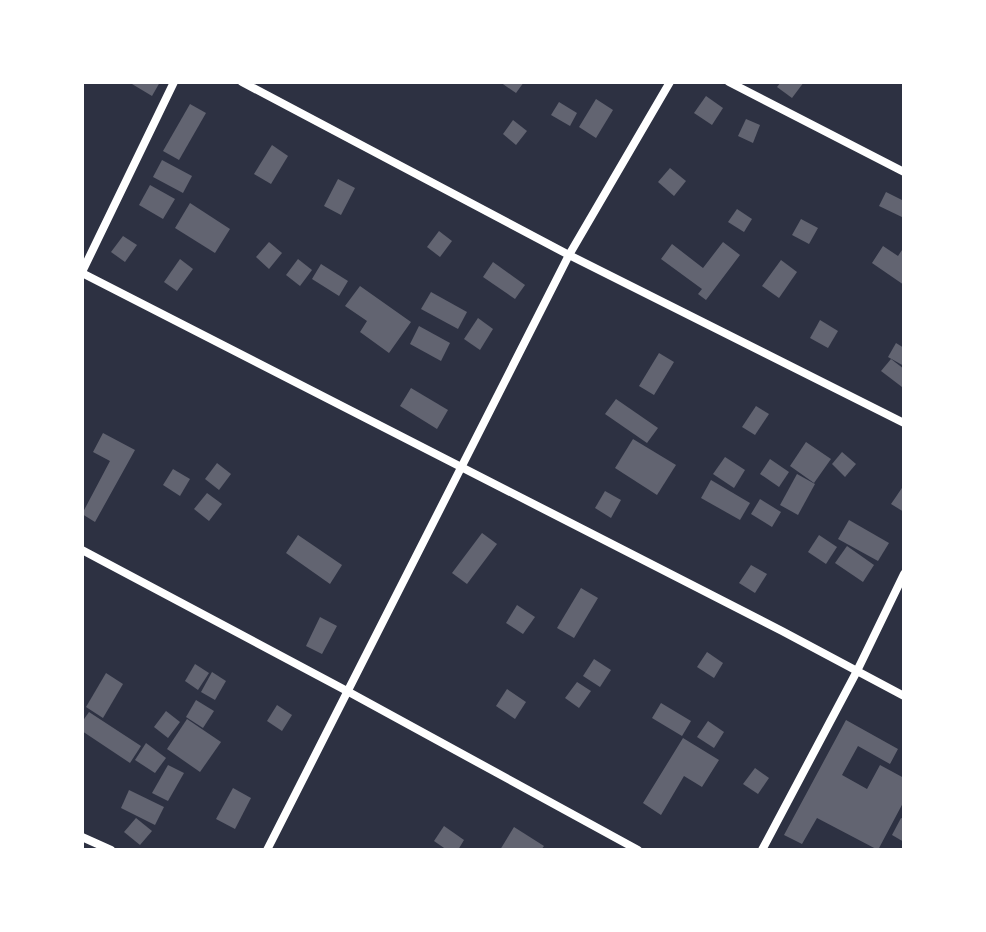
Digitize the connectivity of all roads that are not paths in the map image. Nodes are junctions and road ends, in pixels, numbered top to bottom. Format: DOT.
graph roads {
  1 [pos="174,82"];
  2 [pos="242,82"];
  3 [pos="670,82"];
  4 [pos="729,82"];
  5 [pos="904,172"];
  6 [pos="569,255"];
  7 [pos="82,272"];
  8 [pos="904,423"];
  9 [pos="460,468"];
  10 [pos="82,550"];
  11 [pos="904,574"];
  12 [pos="857,671"];
  13 [pos="347,691"];
  14 [pos="904,696"];
  15 [pos="82,837"];
  16 [pos="111,850"];
  17 [pos="267,850"];
  18 [pos="638,850"];
  19 [pos="762,850"];
  1 -- 7 [label="street"];
  2 -- 6 [label="street"];
  3 -- 6 [label="street"];
  4 -- 5 [label="street"];
  6 -- 8 [label="street"];
  6 -- 9 [label="street"];
  7 -- 9 [label="street"];
  9 -- 12 [label="street"];
  9 -- 13 [label="street"];
  10 -- 13 [label="street"];
  11 -- 12 [label="street"];
  12 -- 14 [label="street"];
  12 -- 19 [label="street"];
  13 -- 17 [label="street"];
  13 -- 18 [label="street"];
  15 -- 16 [label="street"];
}
